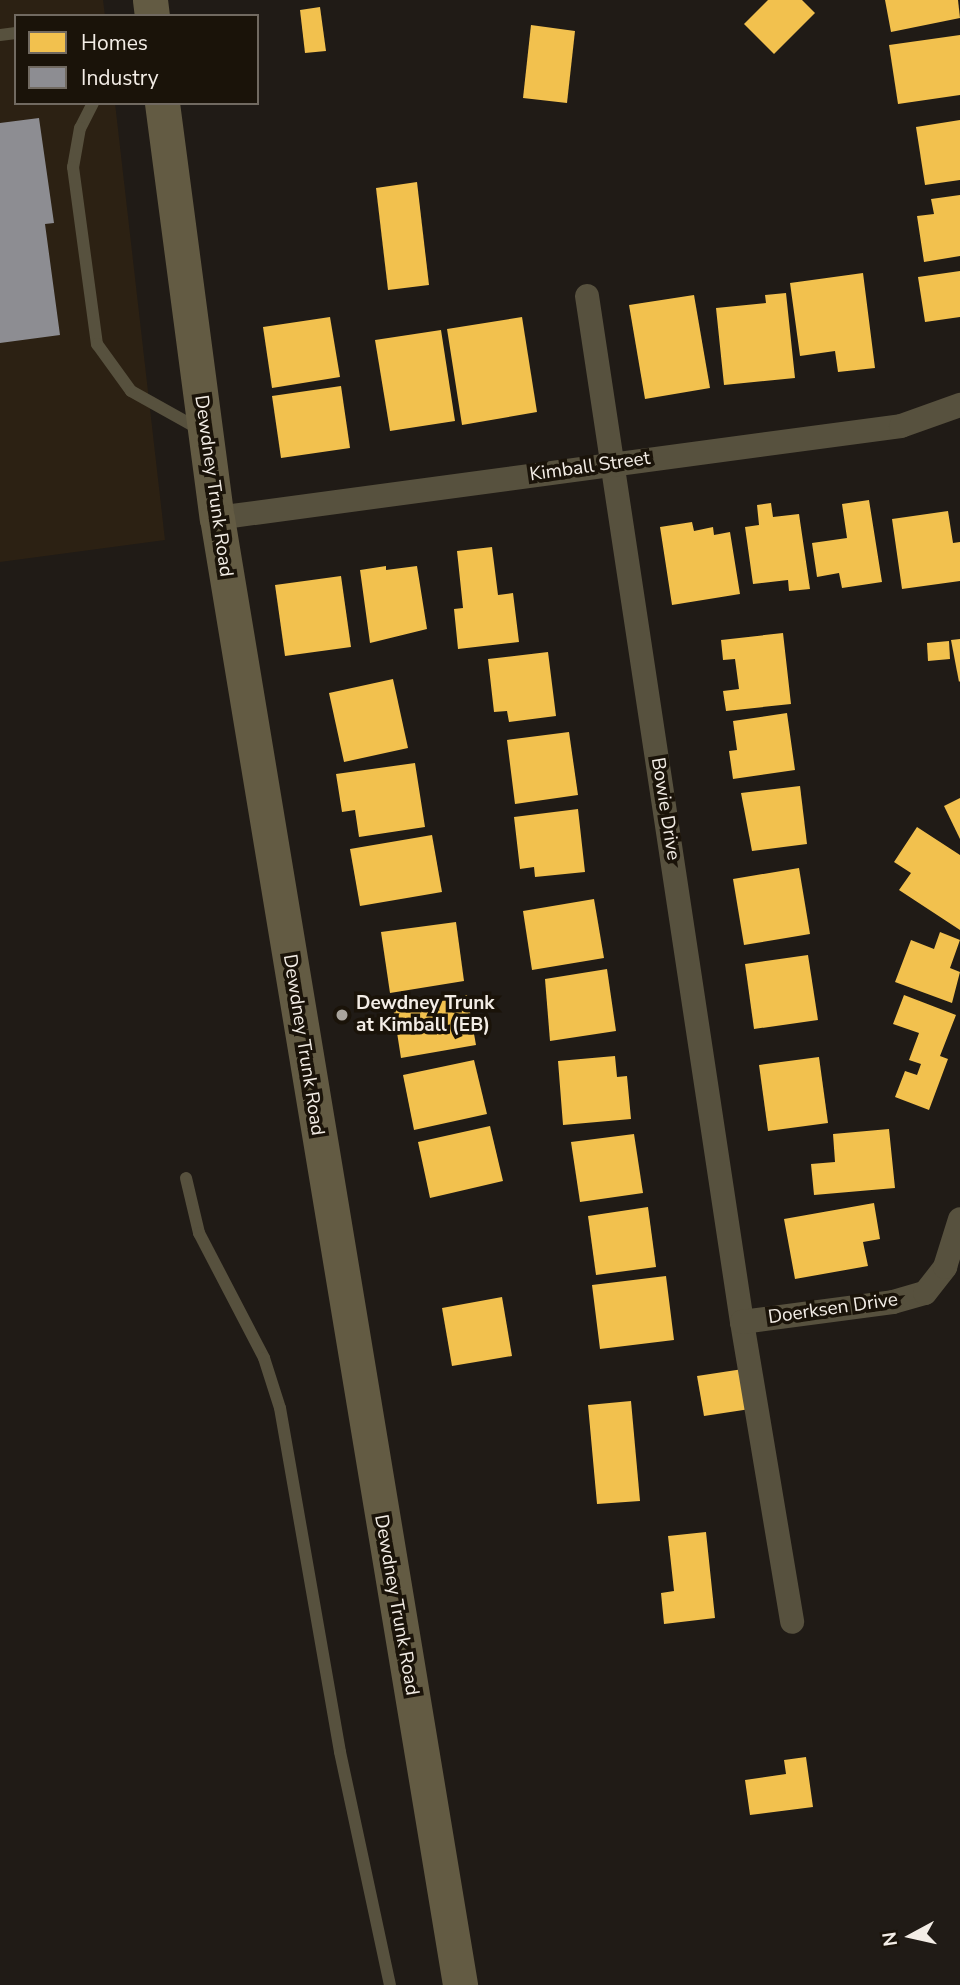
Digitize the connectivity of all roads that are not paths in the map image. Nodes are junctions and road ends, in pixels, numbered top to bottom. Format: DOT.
graph roads {
  1 [pos="92,105"];
  2 [pos="162,105"];
  3 [pos="587,296"];
  4 [pos="960,405"];
  5 [pos="204,432"];
  6 [pos="612,463"];
  7 [pos="217,518"];
  8 [pos="186,1178"];
  9 [pos="960,1219"];
  10 [pos="742,1322"];
  11 [pos="792,1622"];
  12 [pos="390,1985"];
  13 [pos="460,1985"];
  1 -- 5 [label="lane"];
  2 -- 5 [label="main road, Dewdney Trunk Road"];
  3 -- 6 [label="street, Bowie Drive"];
  4 -- 6 [label="street, Kimball Street"];
  5 -- 7 [label="main road, Dewdney Trunk Road"];
  6 -- 7 [label="street, Kimball Street"];
  6 -- 10 [label="street, Bowie Drive"];
  7 -- 13 [label="main road, Dewdney Trunk Road"];
  8 -- 12 [label="lane"];
  9 -- 10 [label="street, Doerksen Drive"];
  10 -- 11 [label="street, Bowie Drive"];
}
